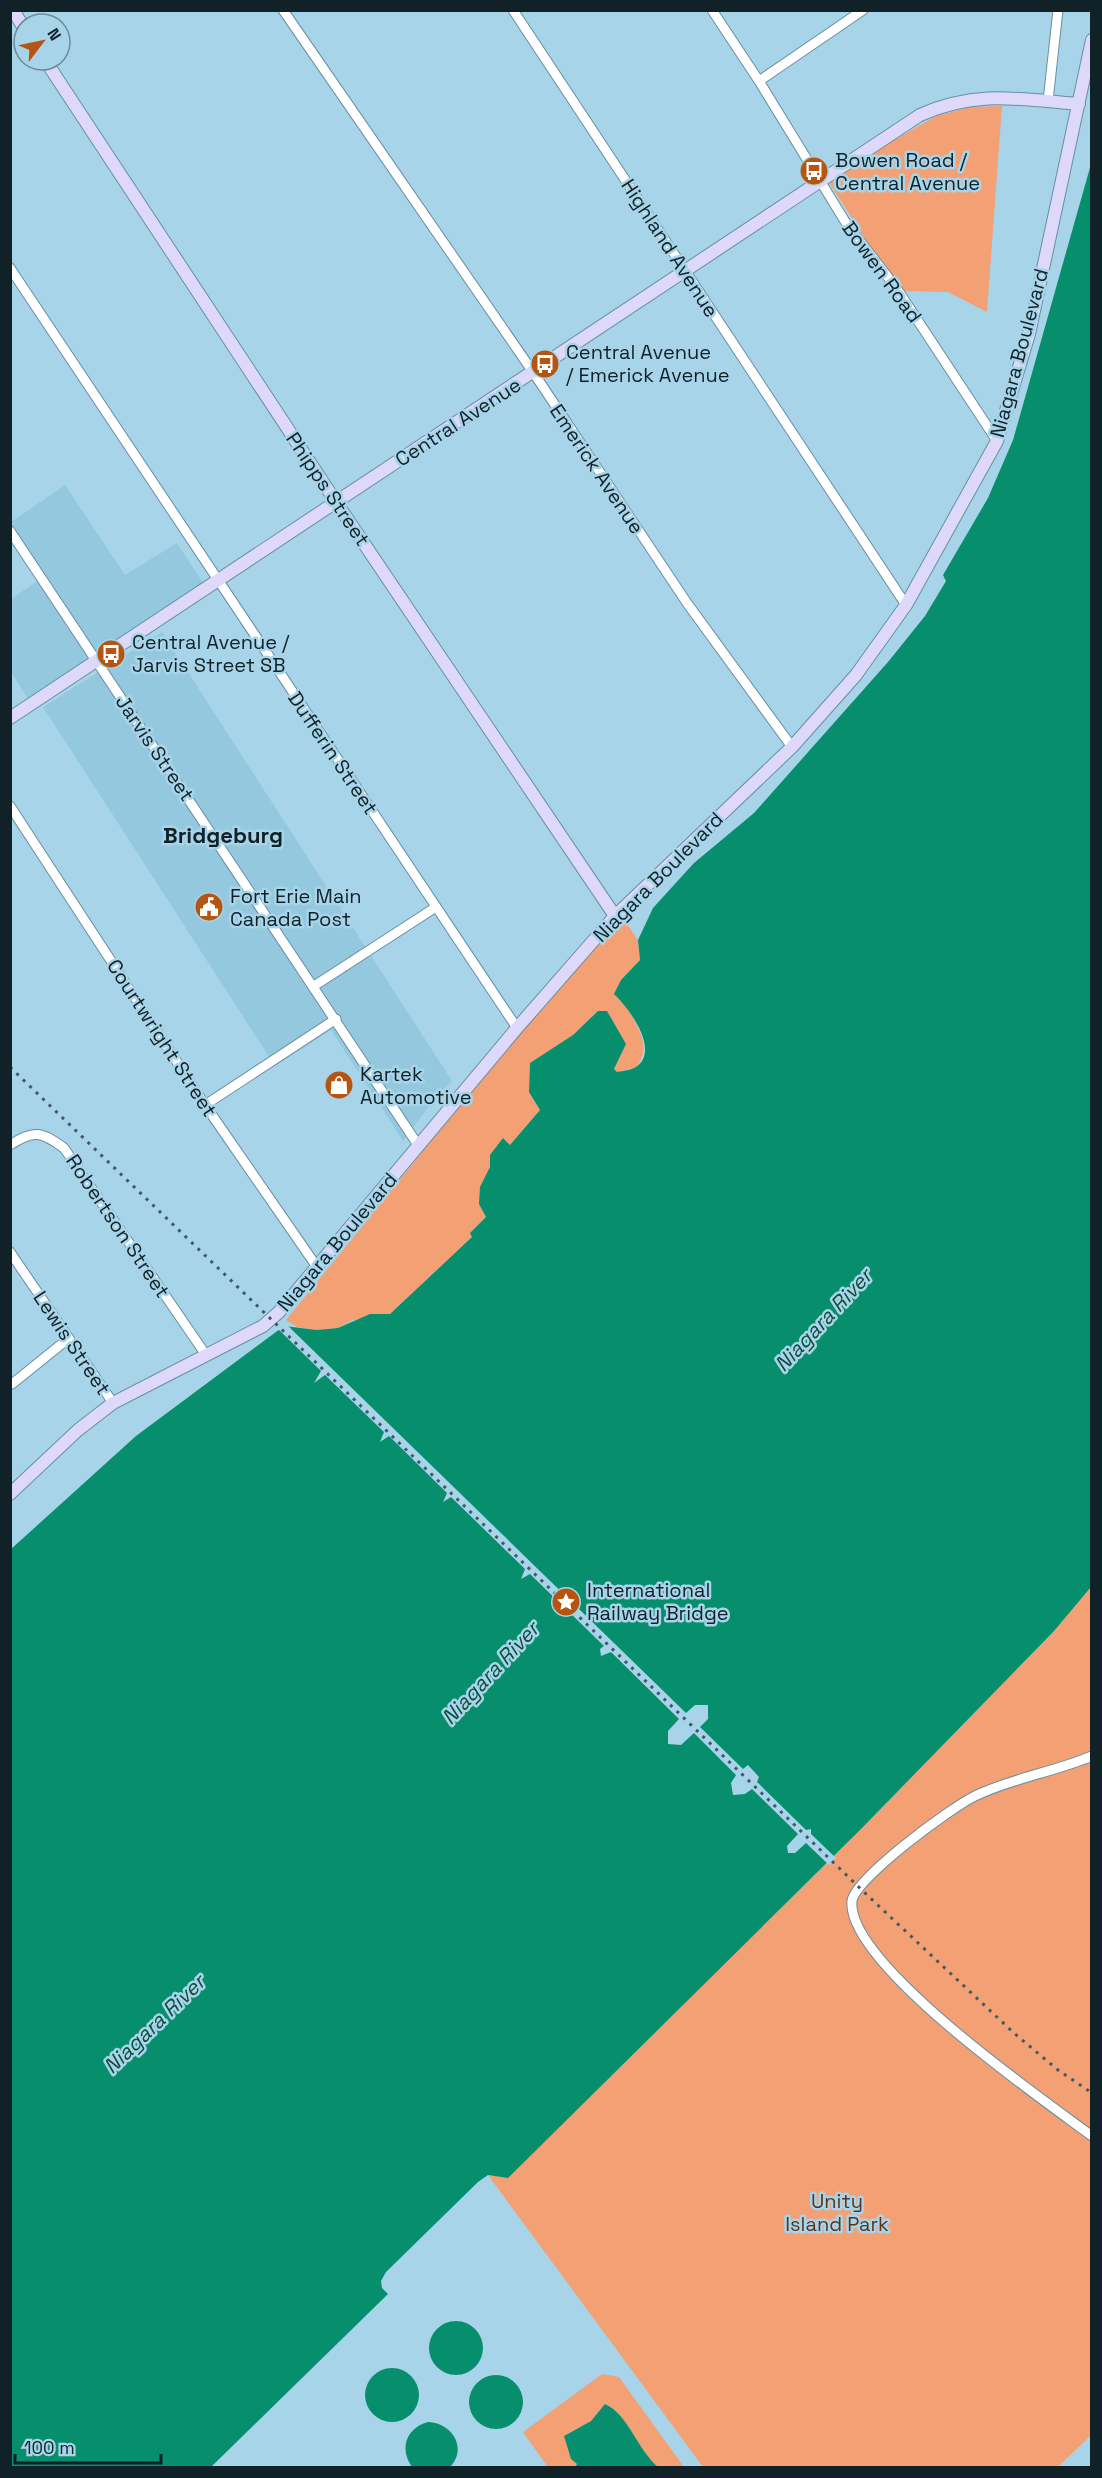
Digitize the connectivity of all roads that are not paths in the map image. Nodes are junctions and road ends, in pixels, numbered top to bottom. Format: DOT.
graph roads {
  1 [pos="283,10"];
  2 [pos="513,10"];
  3 [pos="712,10"];
  4 [pos="863,10"];
  5 [pos="1058,10"];
  6 [pos="1092,40"];
  7 [pos="53,72"];
  8 [pos="759,81"];
  9 [pos="1048,101"];
  10 [pos="1079,104"];
  11 [pos="819,180"];
  12 [pos="10,268"];
  13 [pos="685,271"];
  14 [pos="533,372"];
  15 [pos="997,441"];
  16 [pos="336,502"];
  17 [pos="10,531"];
  18 [pos="219,582"];
  19 [pos="906,605"];
  20 [pos="98,662"];
  21 [pos="10,718"];
  22 [pos="792,747"];
  23 [pos="10,806"];
  24 [pos="436,907"];
  25 [pos="615,915"];
  26 [pos="314,986"];
  27 [pos="336,1020"];
  28 [pos="517,1028"];
  29 [pos="205,1105"];
  30 [pos="10,1145"];
  31 [pos="418,1145"];
  32 [pos="10,1252"];
  33 [pos="317,1267"];
  34 [pos="69,1338"];
  35 [pos="206,1355"];
  36 [pos="12,1384"];
  37 [pos="113,1403"];
  38 [pos="10,1494"];
  39 [pos="1092,1756"];
  40 [pos="1092,2136"];
  1 -- 14 [label="street, Emerick Avenue"];
  2 -- 13 [label="street, Highland Avenue"];
  3 -- 8 [label="street, Bowen Road"];
  4 -- 8 [label="street"];
  5 -- 9 [label="street"];
  6 -- 10 [label="main road, Niagara Boulevard"];
  7 -- 16 [label="main road, Phipps Street"];
  8 -- 11 [label="street, Bowen Road"];
  9 -- 10 [label="main road, Central Avenue"];
  9 -- 11 [label="main road, Central Avenue"];
  10 -- 15 [label="main road, Niagara Boulevard"];
  11 -- 13 [label="main road, Central Avenue"];
  11 -- 15 [label="street, Bowen Road"];
  12 -- 18 [label="street, Dufferin Street"];
  13 -- 14 [label="main road, Central Avenue"];
  13 -- 19 [label="street, Highland Avenue"];
  14 -- 16 [label="main road, Central Avenue"];
  14 -- 22 [label="street, Emerick Avenue"];
  15 -- 19 [label="main road, Niagara Boulevard"];
  16 -- 18 [label="main road, Central Avenue"];
  16 -- 25 [label="main road, Phipps Street"];
  17 -- 20 [label="street, Jarvis Street"];
  18 -- 20 [label="main road, Central Avenue"];
  18 -- 24 [label="street, Dufferin Street"];
  19 -- 22 [label="main road, Niagara Boulevard"];
  20 -- 21 [label="main road, Central Avenue"];
  20 -- 26 [label="street, Jarvis Street"];
  22 -- 25 [label="main road, Niagara Boulevard"];
  23 -- 29 [label="street, Courtwright Street"];
  24 -- 26 [label="street"];
  24 -- 28 [label="street, Dufferin Street"];
  25 -- 28 [label="main road, Niagara Boulevard"];
  26 -- 27 [label="street, Jarvis Street"];
  27 -- 29 [label="street"];
  27 -- 31 [label="street, Jarvis Street"];
  28 -- 31 [label="main road, Niagara Boulevard"];
  29 -- 33 [label="street, Courtwright Street"];
  30 -- 35 [label="street, Robertson Street"];
  31 -- 33 [label="main road, Niagara Boulevard"];
  32 -- 34 [label="street, Lewis Street"];
  33 -- 35 [label="main road, Niagara Boulevard"];
  34 -- 36 [label="street"];
  34 -- 37 [label="street, Lewis Street"];
  35 -- 37 [label="main road, Niagara Boulevard"];
  37 -- 38 [label="main road, Niagara Boulevard"];
  39 -- 40 [label="street"];
}
